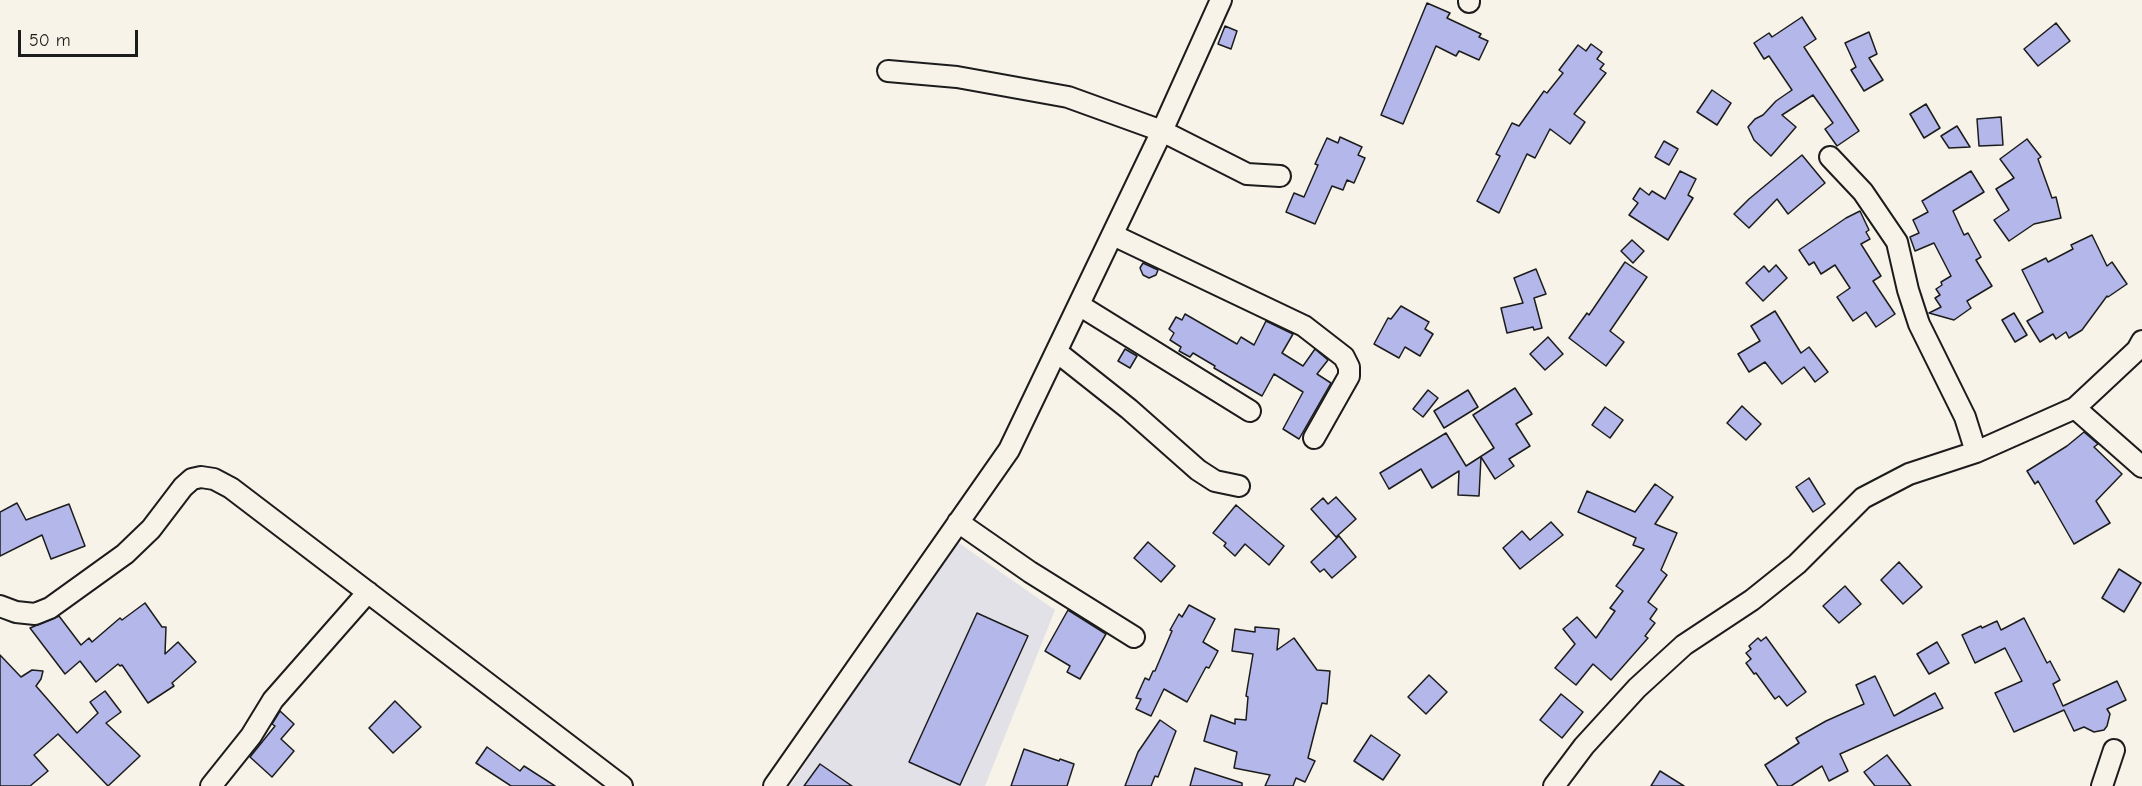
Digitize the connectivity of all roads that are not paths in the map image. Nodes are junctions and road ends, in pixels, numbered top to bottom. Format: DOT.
graph roads {
  1 [pos="1221,0"];
  2 [pos="888,71"];
  3 [pos="1162,131"];
  4 [pos="1830,157"];
  5 [pos="1280,176"];
  6 [pos="1113,235"];
  7 [pos="1079,305"];
  8 [pos="2142,341"];
  9 [pos="1057,352"];
  10 [pos="2075,408"];
  11 [pos="1250,411"];
  12 [pos="1314,438"];
  13 [pos="1976,452"];
  14 [pos="2142,467"];
  15 [pos="1239,486"];
  16 [pos="958,522"];
  17 [pos="368,592"];
  18 [pos="0,606"];
  19 [pos="1134,637"];
  20 [pos="2114,750"];
  21 [pos="211,786"];
  22 [pos="622,786"];
  23 [pos="774,786"];
  24 [pos="1554,786"];
  25 [pos="2102,786"];
  1 -- 3 [label="street"];
  2 -- 3 [label="street"];
  3 -- 5 [label="street"];
  3 -- 6 [label="street"];
  4 -- 13 [label="street"];
  6 -- 7 [label="street"];
  6 -- 12 [label="street"];
  7 -- 9 [label="street"];
  7 -- 11 [label="street"];
  8 -- 10 [label="street"];
  9 -- 15 [label="street"];
  9 -- 16 [label="street"];
  10 -- 13 [label="street"];
  10 -- 14 [label="street"];
  13 -- 24 [label="street"];
  16 -- 19 [label="street"];
  16 -- 23 [label="street"];
  17 -- 18 [label="street"];
  17 -- 21 [label="street"];
  17 -- 22 [label="street"];
  20 -- 25 [label="street"];
}
